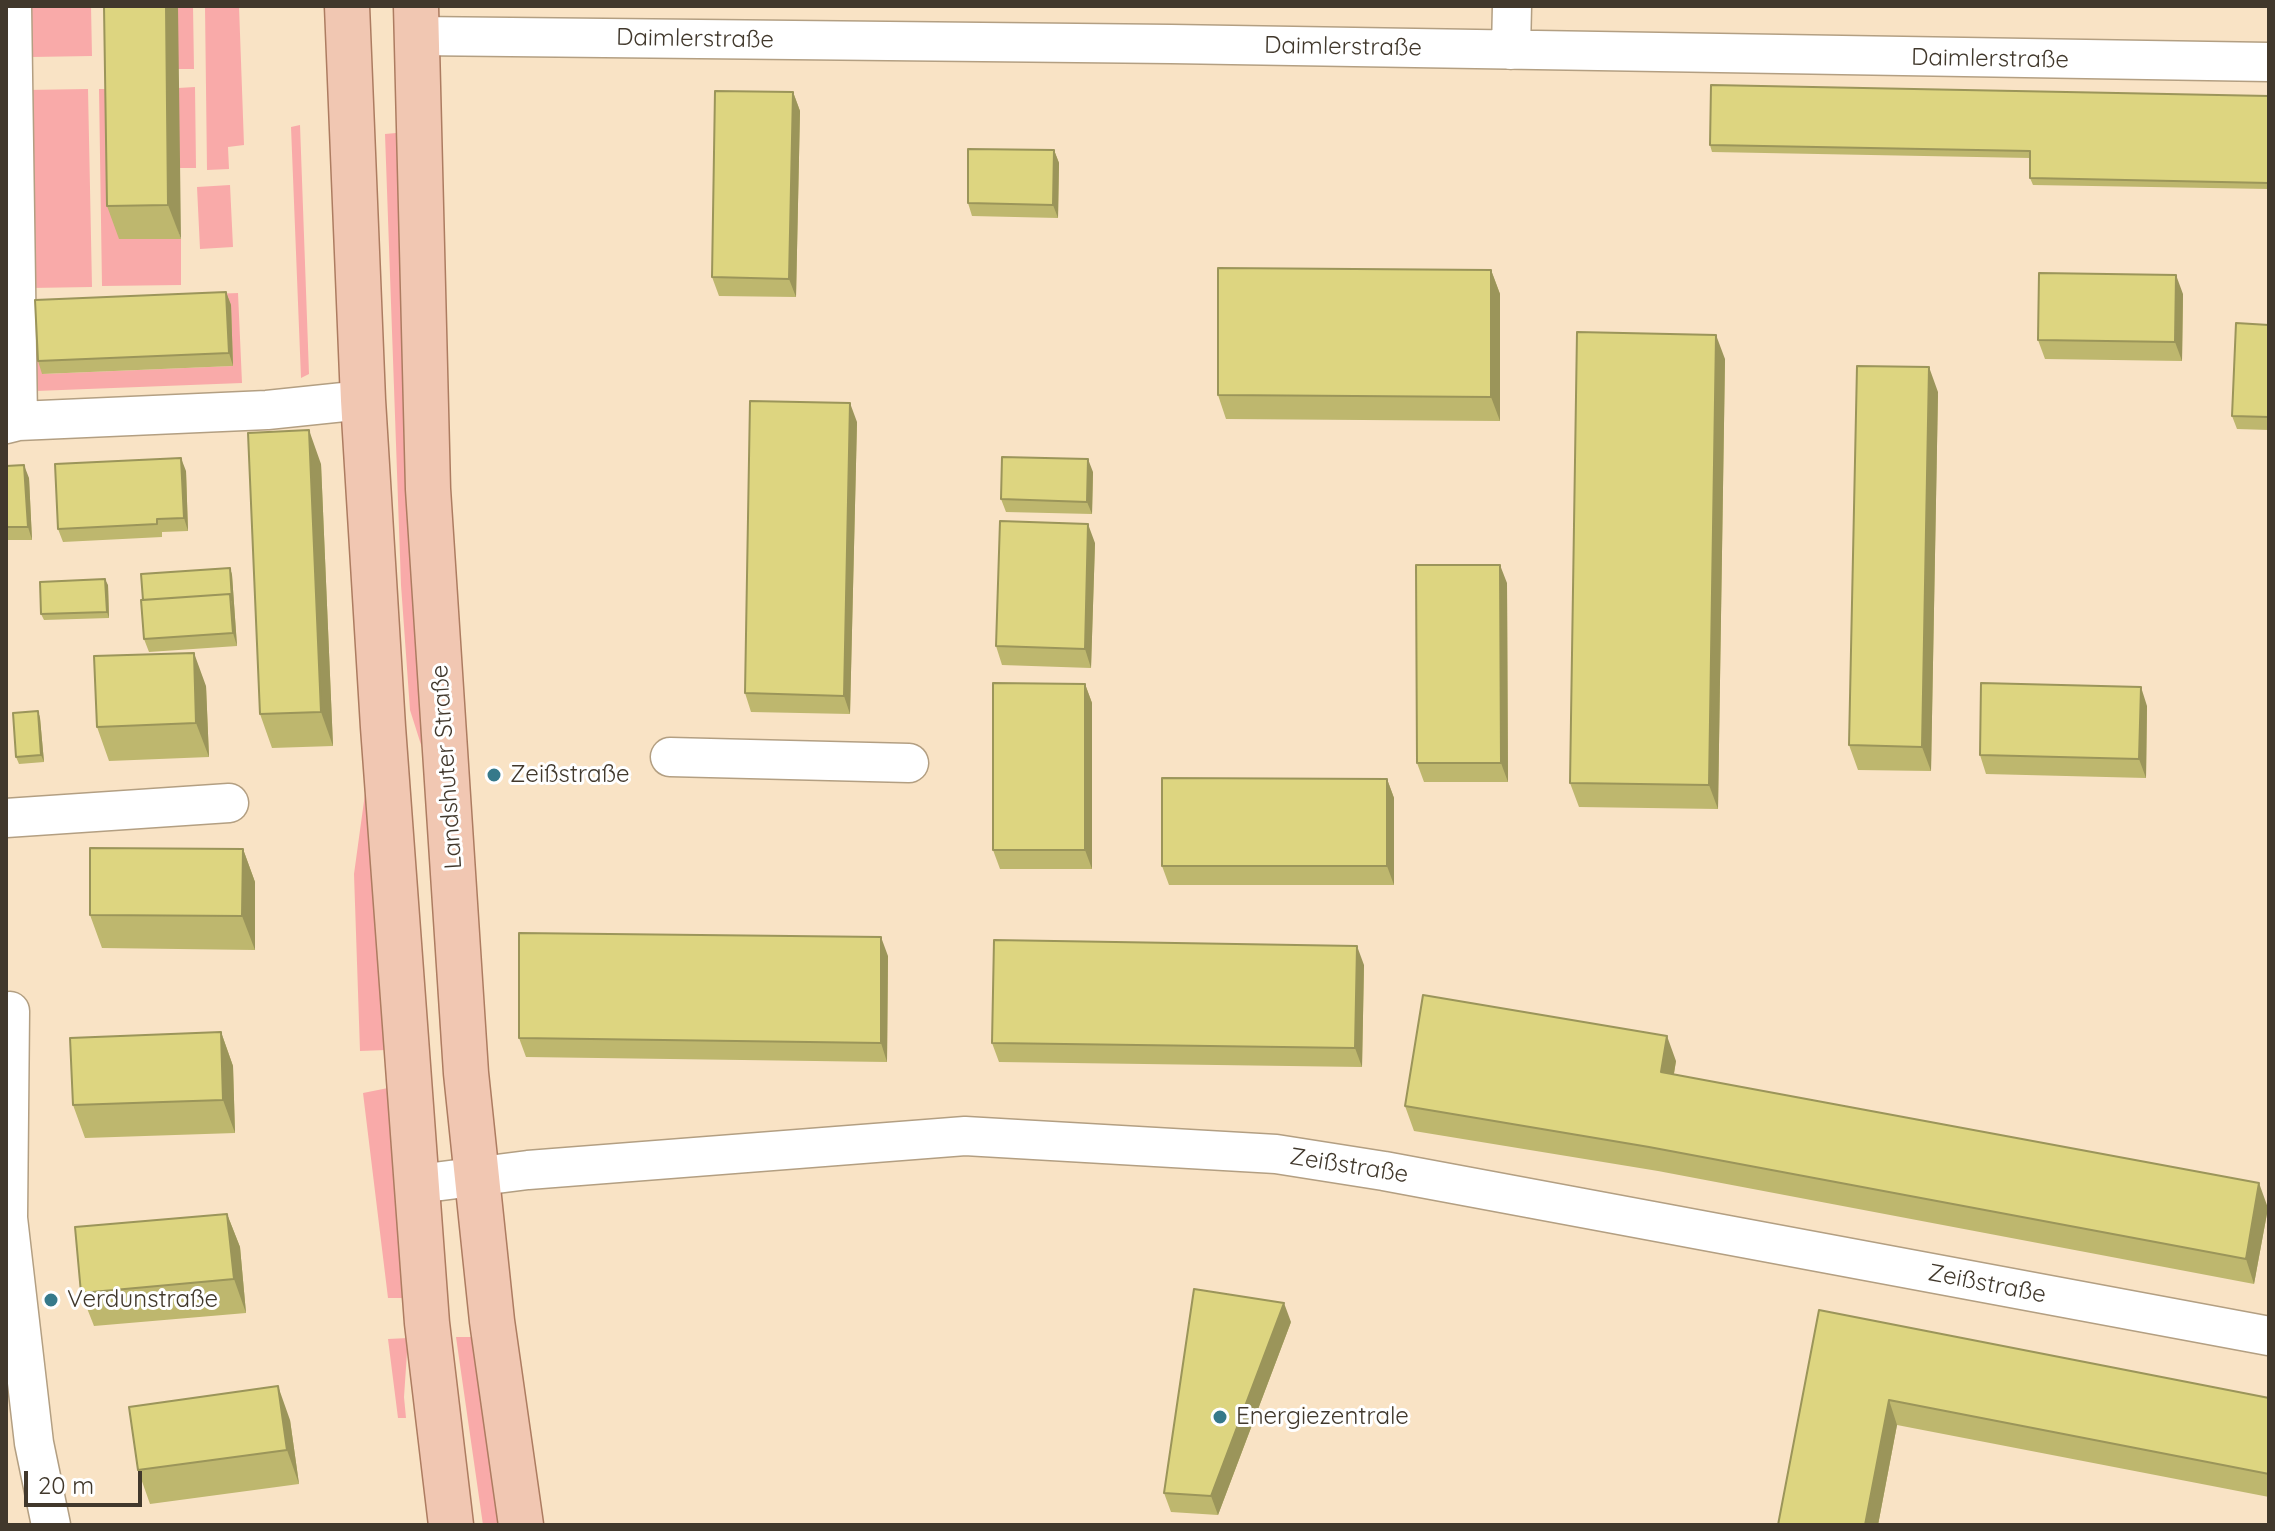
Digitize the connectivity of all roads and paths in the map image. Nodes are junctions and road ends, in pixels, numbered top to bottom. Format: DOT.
graph roads {
  1 [pos="12,6"];
  2 [pos="347,6"];
  3 [pos="1512,6"];
  4 [pos="416,21"];
  5 [pos="9,50"];
  6 [pos="1511,50"];
  7 [pos="2269,62"];
  8 [pos="363,400"];
  9 [pos="12,422"];
  10 [pos="670,757"];
  11 [pos="909,763"];
  12 [pos="229,803"];
  13 [pos="6,818"];
  14 [pos="10,1011"];
  15 [pos="476,1178"];
  16 [pos="418,1184"];
  17 [pos="2269,1336"];
  18 [pos="51,1525"];
  19 [pos="451,1525"];
  20 [pos="521,1525"];
  1 -- 5 [label="street"];
  2 -- 8 [label="main road"];
  3 -- 6 [label="street"];
  4 -- 6 [label="street, Daimlerstraße"];
  4 -- 15 [label="main road, Landshuter Straße"];
  5 -- 9 [label="street"];
  6 -- 7 [label="street, Daimlerstraße"];
  8 -- 9 [label="street"];
  8 -- 16 [label="main road"];
  10 -- 11 [label="street"];
  12 -- 13 [label="street"];
  14 -- 18 [label="street"];
  15 -- 16 [label="street, Zeißstraße"];
  15 -- 17 [label="street, Zeißstraße"];
  15 -- 20 [label="main road, Landshuter Straße"];
  16 -- 19 [label="main road"];
}
